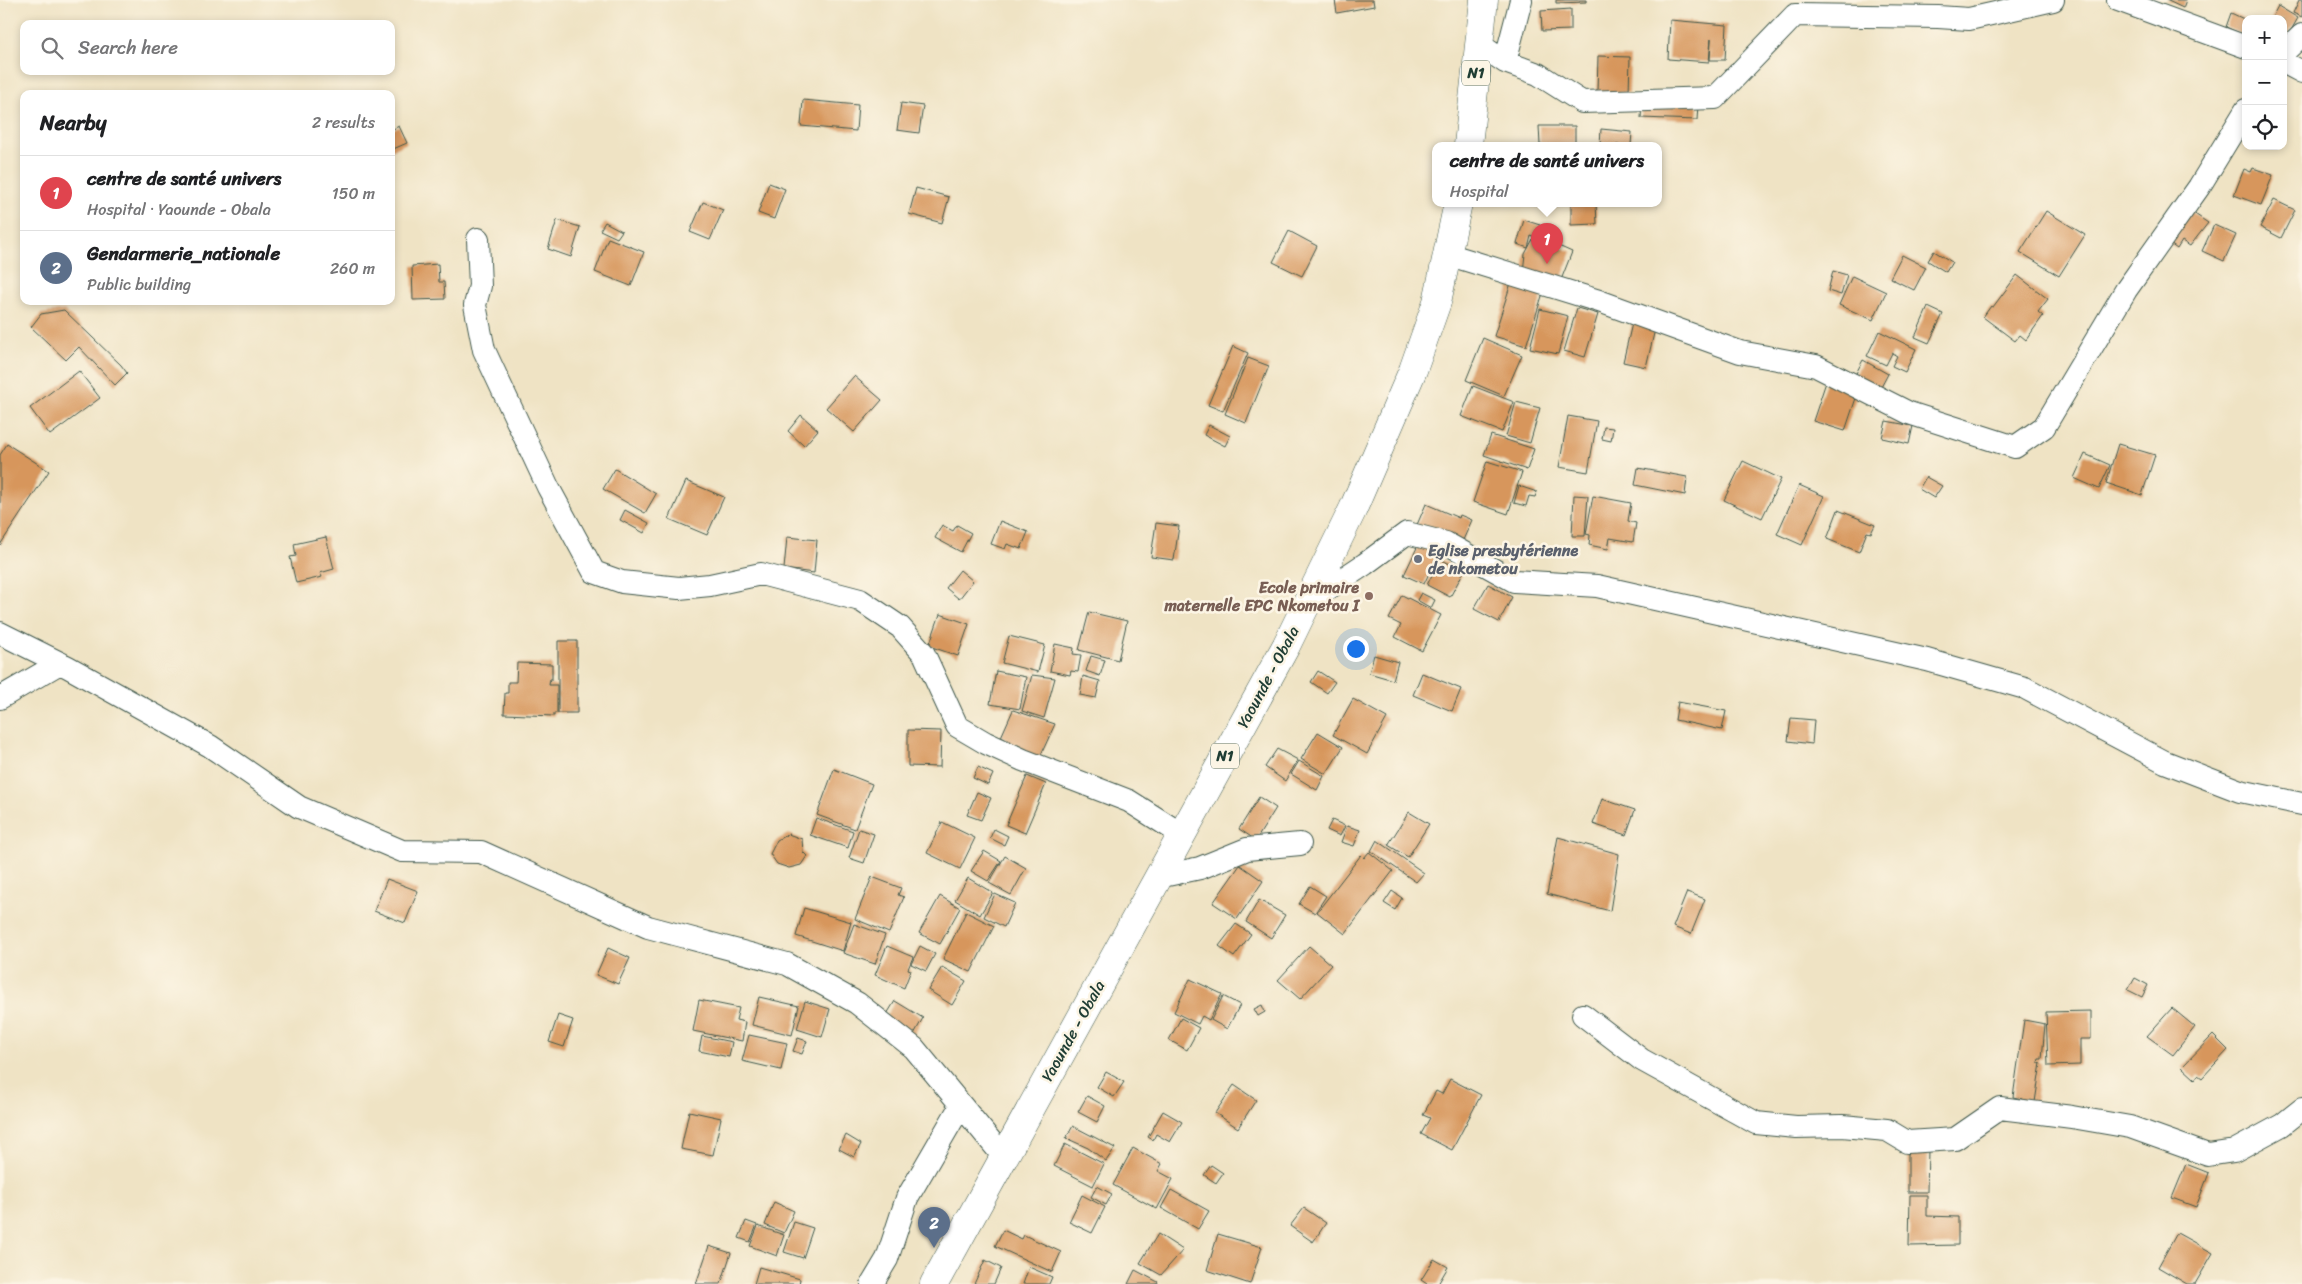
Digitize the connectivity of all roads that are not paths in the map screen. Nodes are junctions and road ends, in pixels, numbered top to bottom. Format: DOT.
graph roads {
  1 [pos="1484,0"];
  2 [pos="1521,0"];
  3 [pos="2053,0"];
  4 [pos="2118,0"];
  5 [pos="1935,8"];
  6 [pos="2302,35"];
  7 [pos="1479,44"];
  8 [pos="2242,46"];
  9 [pos="2287,49"];
  10 [pos="1505,62"];
  11 [pos="2287,64"];
  12 [pos="2302,72"];
  13 [pos="2242,117"];
  14 [pos="1468,142"];
  15 [pos="1457,207"];
  16 [pos="478,239"];
  17 [pos="1447,254"];
  18 [pos="1308,602"];
  19 [pos="0,633"];
  20 [pos="60,663"];
  21 [pos="0,698"];
  22 [pos="2302,804"];
  23 [pos="1182,834"];
  24 [pos="1300,844"];
  25 [pos="1158,877"];
  26 [pos="1583,1015"];
  27 [pos="961,1105"];
  28 [pos="2302,1109"];
  29 [pos="1004,1157"];
  30 [pos="872,1284"];
  31 [pos="934,1284"];
  1 -- 7 [label="highway, N1"];
  2 -- 10 [label="street"];
  3 -- 5 [label="street"];
  4 -- 8 [label="street"];
  5 -- 10 [label="street"];
  6 -- 9 [label="street"];
  7 -- 10 [label="street"];
  7 -- 14 [label="highway, N1"];
  11 -- 12 [label="street"];
  13 -- 17 [label="street"];
  15 -- 17 [label="highway, Yaounde - Obala / N1"];
  16 -- 23 [label="street"];
  17 -- 18 [label="highway, Yaounde - Obala / N1"];
  18 -- 22 [label="street"];
  18 -- 23 [label="highway, Yaounde - Obala / N1"];
  19 -- 20 [label="street"];
  20 -- 21 [label="street"];
  20 -- 27 [label="street"];
  23 -- 25 [label="highway, Yaounde - Obala / N1"];
  24 -- 25 [label="street"];
  25 -- 29 [label="highway, Yaounde - Obala / N1"];
  26 -- 28 [label="street"];
  27 -- 29 [label="street"];
  27 -- 30 [label="street"];
  29 -- 31 [label="highway, Yaounde - Obala / N1"];
}
